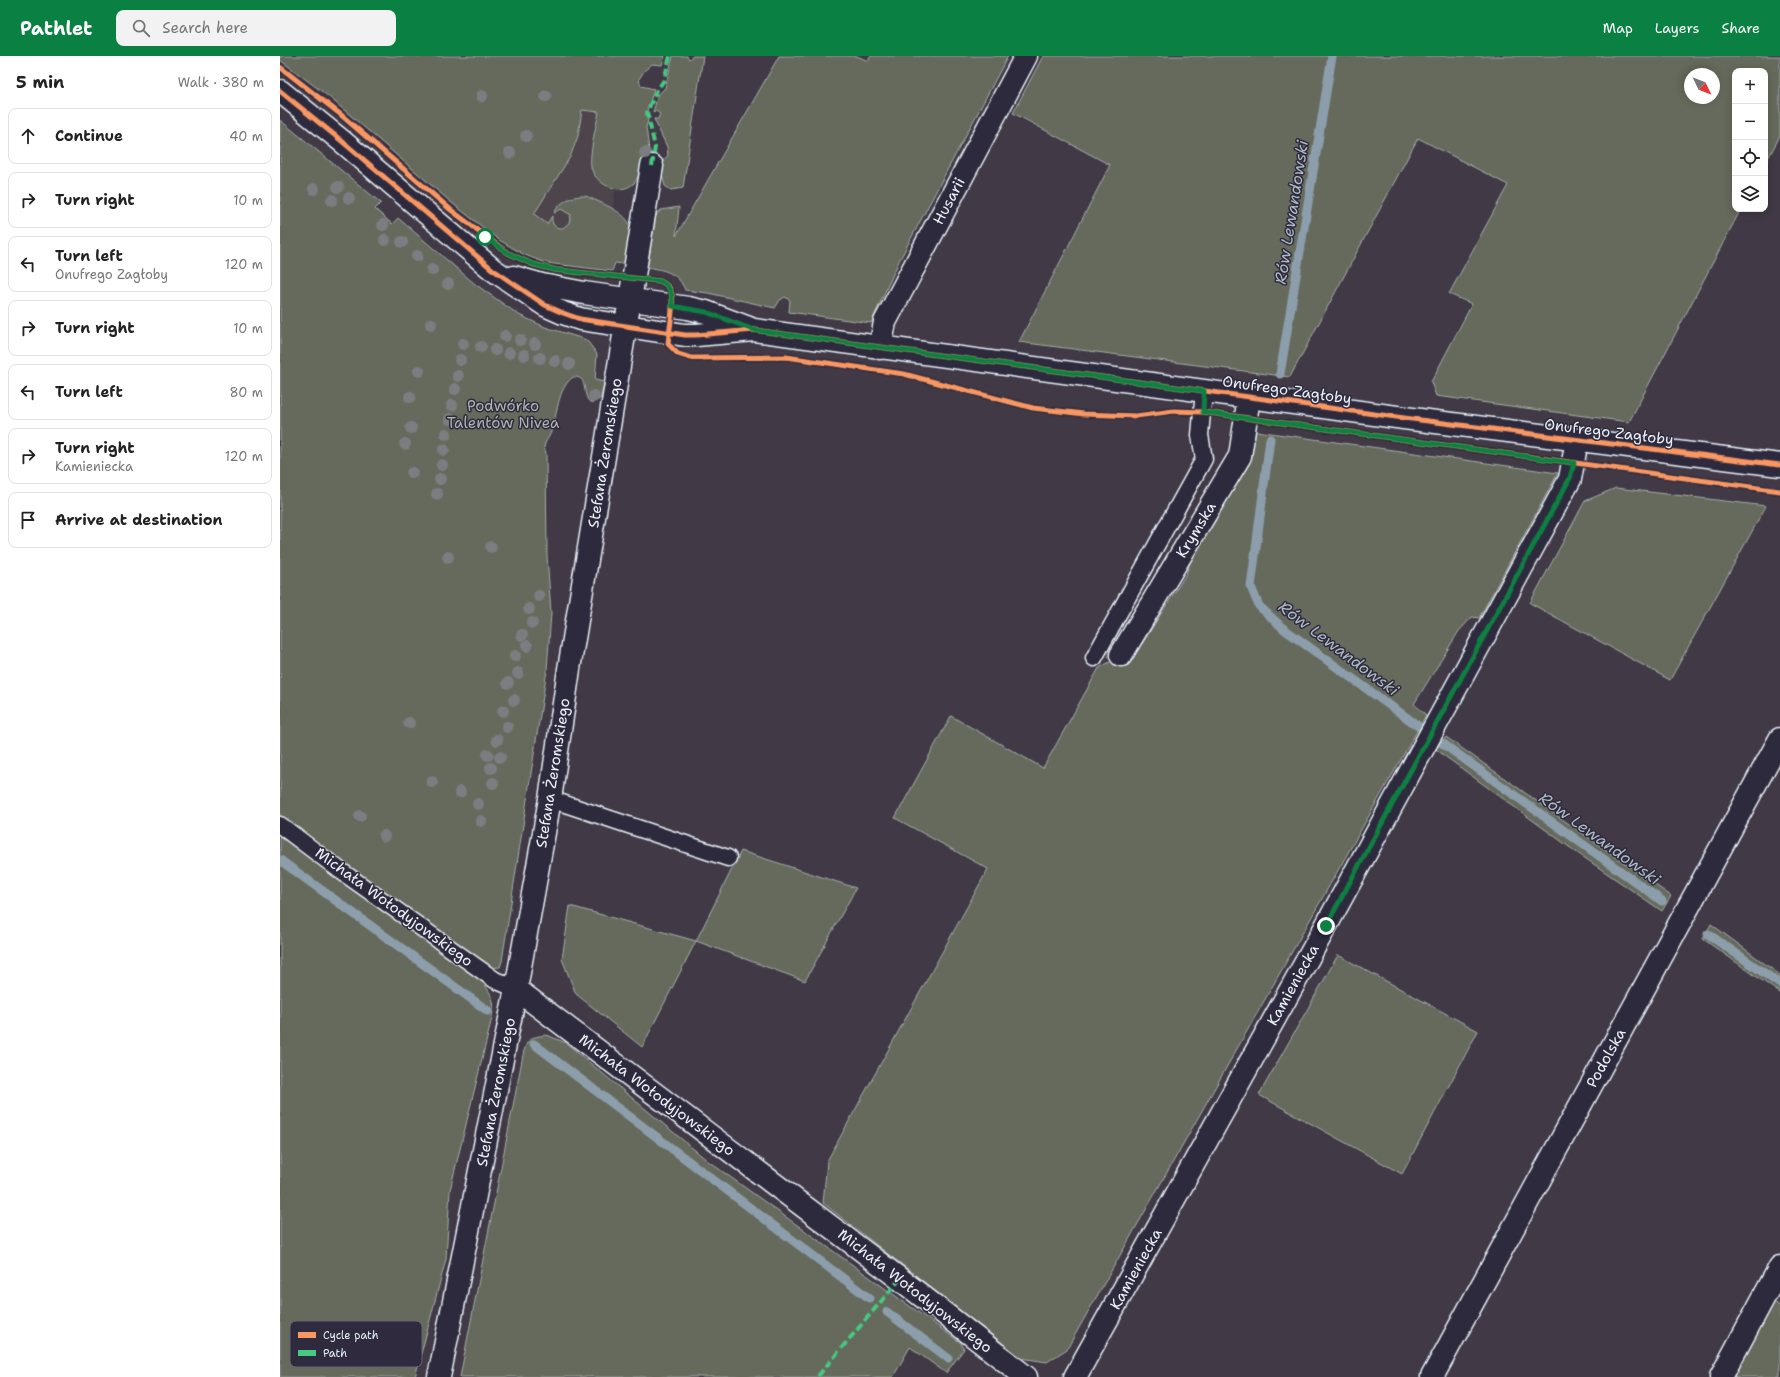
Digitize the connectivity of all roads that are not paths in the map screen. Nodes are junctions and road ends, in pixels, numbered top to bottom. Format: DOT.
graph roads {
  1 [pos="1026,56"];
  2 [pos="280,92"];
  3 [pos="652,166"];
  4 [pos="500,273"];
  5 [pos="630,300"];
  6 [pos="626,325"];
  7 [pos="754,330"];
  8 [pos="880,348"];
  9 [pos="1204,391"];
  10 [pos="1249,397"];
  11 [pos="1577,440"];
  12 [pos="1780,465"];
  13 [pos="1121,655"];
  14 [pos="1094,658"];
  15 [pos="1780,739"];
  16 [pos="550,800"];
  17 [pos="280,825"];
  18 [pos="728,858"];
  19 [pos="516,989"];
  20 [pos="1780,1267"];
  21 [pos="439,1377"];
  22 [pos="1026,1377"];
  23 [pos="1075,1377"];
  24 [pos="1432,1377"];
  25 [pos="1721,1377"];
  1 -- 8 [label="street, Husarii"];
  2 -- 4 [label="street, Onufrego Zagłoby"];
  3 -- 5 [label="street, Stefana Żeromskiego"];
  4 -- 5 [label="street, Onufrego Zagłoby"];
  4 -- 6 [label="street, Onufrego Zagłoby"];
  5 -- 6 [label="street, Stefana Żeromskiego"];
  5 -- 7 [label="street, Onufrego Zagłoby"];
  6 -- 7 [label="street, Onufrego Zagłoby"];
  6 -- 16 [label="street, Stefana Żeromskiego"];
  7 -- 8 [label="street, Onufrego Zagłoby"];
  8 -- 9 [label="street, Onufrego Zagłoby"];
  9 -- 10 [label="street, Onufrego Zagłoby"];
  9 -- 14 [label="lane"];
  10 -- 11 [label="street, Onufrego Zagłoby"];
  10 -- 13 [label="street, Krymska"];
  11 -- 12 [label="street, Onufrego Zagłoby"];
  11 -- 23 [label="street, Kamieniecka"];
  15 -- 24 [label="street, Podolska"];
  16 -- 18 [label="lane"];
  16 -- 19 [label="street, Stefana Żeromskiego"];
  17 -- 19 [label="lane, Michała Wołodyjowskiego"];
  19 -- 21 [label="street, Stefana Żeromskiego"];
  19 -- 22 [label="street, Michała Wołodyjowskiego"];
  20 -- 25 [label="street"];
}
